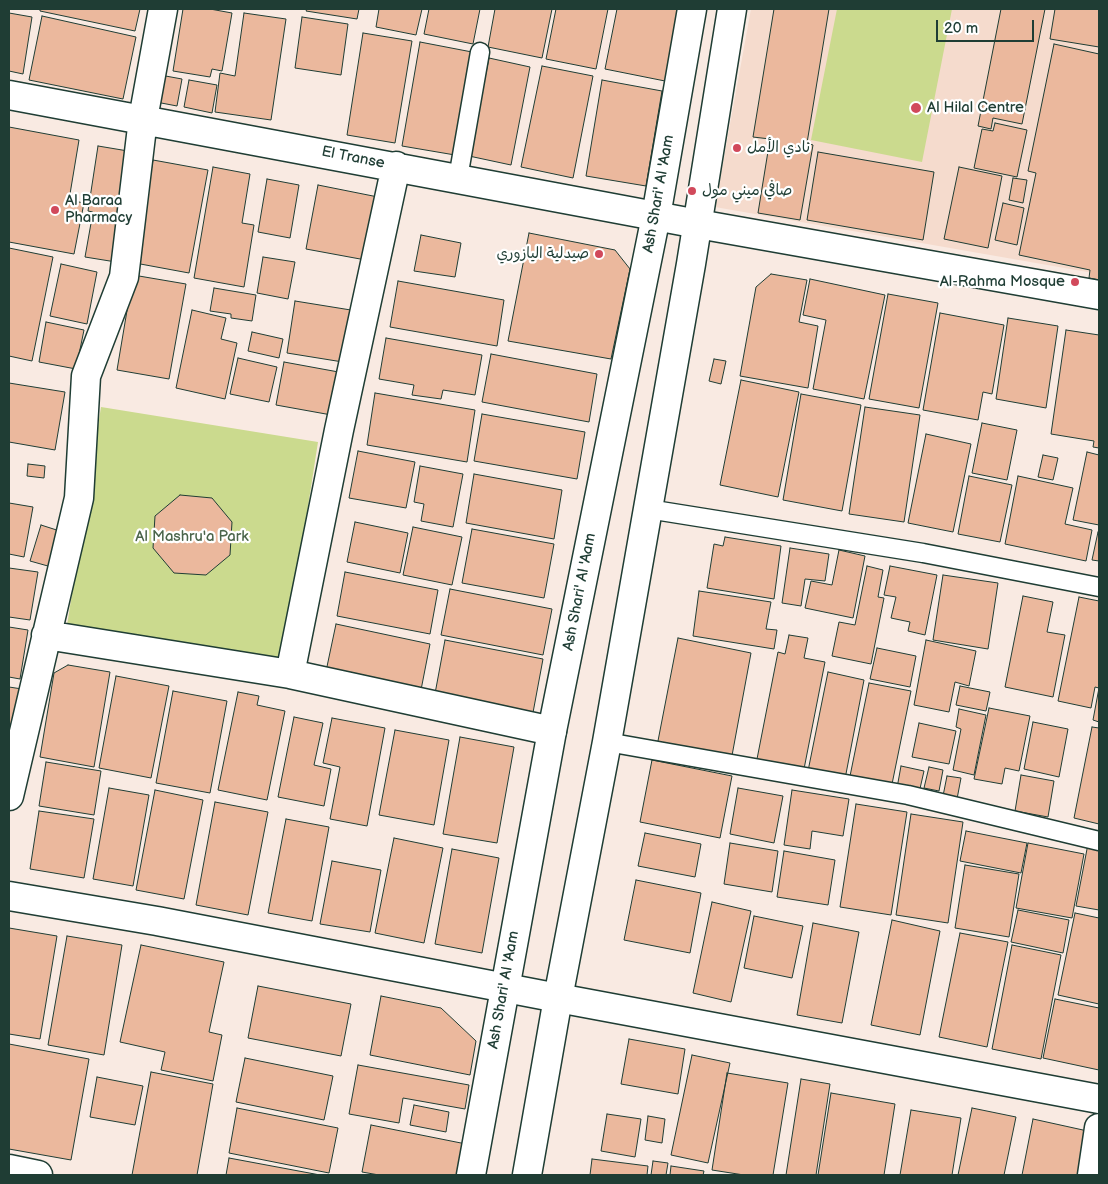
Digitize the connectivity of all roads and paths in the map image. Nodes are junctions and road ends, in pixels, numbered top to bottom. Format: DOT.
graph roads {
  1 [pos="162,9"];
  2 [pos="692,9"];
  3 [pos="732,9"];
  4 [pos="480,52"];
  5 [pos="9,94"];
  6 [pos="143,119"];
  7 [pos="396,166"];
  8 [pos="458,178"];
  9 [pos="656,216"];
  10 [pos="698,224"];
  11 [pos="1099,295"];
  12 [pos="648,509"];
  13 [pos="1099,587"];
  14 [pos="46,635"];
  15 [pos="290,674"];
  16 [pos="552,731"];
  17 [pos="607,742"];
  18 [pos="9,796"];
  19 [pos="1099,841"];
  20 [pos="9,896"];
  21 [pos="504,987"];
  22 [pos="558,998"];
  23 [pos="1099,1099"];
  24 [pos="1099,1128"];
  25 [pos="9,1169"];
  26 [pos="38,1175"];
  27 [pos="471,1175"];
  28 [pos="527,1175"];
  29 [pos="1092,1175"];
  1 -- 6 [label="street"];
  2 -- 9 [label="street, Ash Shari' Al 'Aam"];
  3 -- 10 [label="street"];
  4 -- 8 [label="lane"];
  5 -- 6 [label="street, El Transe"];
  6 -- 7 [label="street, El Transe"];
  6 -- 14 [label="street"];
  7 -- 8 [label="street, El Transe"];
  7 -- 15 [label="street"];
  8 -- 9 [label="street, El Transe"];
  9 -- 10 [label="street, El Transe"];
  9 -- 16 [label="street, Ash Shari' Al 'Aam"];
  10 -- 11 [label="street, El Transe"];
  10 -- 12 [label="street"];
  12 -- 13 [label="lane"];
  12 -- 17 [label="street"];
  14 -- 15 [label="street"];
  14 -- 18 [label="street"];
  15 -- 16 [label="street"];
  16 -- 21 [label="street, Ash Shari' Al 'Aam"];
  17 -- 19 [label="lane"];
  17 -- 22 [label="street"];
  20 -- 21 [label="street"];
  21 -- 22 [label="street"];
  21 -- 27 [label="street, Ash Shari' Al 'Aam"];
  22 -- 23 [label="street"];
  22 -- 28 [label="street"];
  24 -- 29 [label="street"];
  25 -- 26 [label="street"];
}
